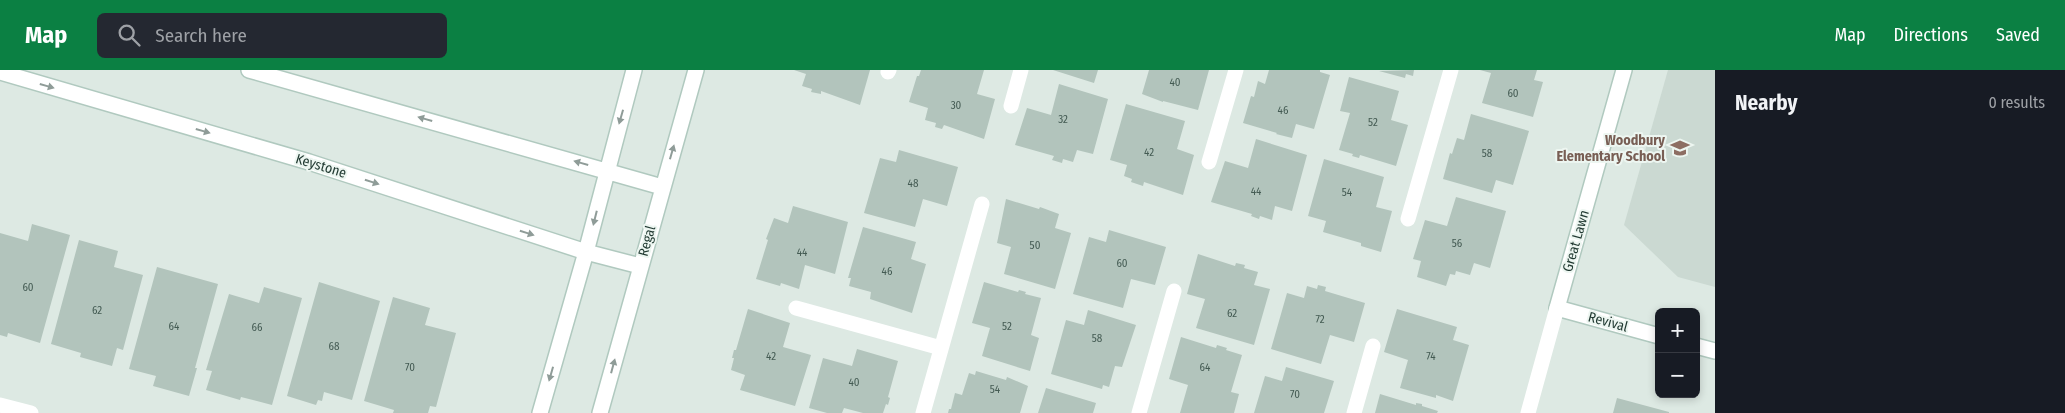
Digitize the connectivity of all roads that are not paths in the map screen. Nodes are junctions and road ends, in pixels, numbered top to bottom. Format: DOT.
graph roads {
  1 [pos="249,70"];
  2 [pos="634,70"];
  3 [pos="696,70"];
  4 [pos="1021,70"];
  5 [pos="1236,70"];
  6 [pos="1451,70"];
  7 [pos="1624,70"];
  8 [pos="0,72"];
  9 [pos="1010,106"];
  10 [pos="1209,162"];
  11 [pos="607,170"];
  12 [pos="662,187"];
  13 [pos="982,204"];
  14 [pos="1408,219"];
  15 [pos="586,252"];
  16 [pos="640,266"];
  17 [pos="1174,291"];
  18 [pos="796,308"];
  19 [pos="1557,308"];
  20 [pos="1655,335"];
  21 [pos="1373,346"];
  22 [pos="1700,347"];
  23 [pos="941,348"];
  24 [pos="1715,352"];
  25 [pos="0,405"];
  26 [pos="31,413"];
  27 [pos="540,413"];
  28 [pos="600,413"];
  29 [pos="923,413"];
  30 [pos="1140,413"];
  31 [pos="1354,413"];
  32 [pos="1528,413"];
  11 -- 1 [label="street, one-way"];
  2 -- 11 [label="street, one-way"];
  12 -- 3 [label="street, Regal, one-way"];
  4 -- 9 [label="street"];
  5 -- 10 [label="street"];
  6 -- 14 [label="street"];
  7 -- 19 [label="street, Great Lawn"];
  8 -- 15 [label="street, Keystone, one-way"];
  11 -- 12 [label="street"];
  11 -- 15 [label="street, one-way"];
  12 -- 16 [label="street, Regal"];
  13 -- 23 [label="street"];
  15 -- 16 [label="street, Keystone"];
  15 -- 27 [label="street, one-way"];
  28 -- 16 [label="street, Regal, one-way"];
  17 -- 30 [label="street"];
  18 -- 23 [label="street"];
  19 -- 20 [label="street, Revival"];
  19 -- 32 [label="street, Great Lawn"];
  21 -- 31 [label="street"];
  22 -- 24 [label="street"];
  23 -- 29 [label="street"];
  25 -- 26 [label="street"];
}
